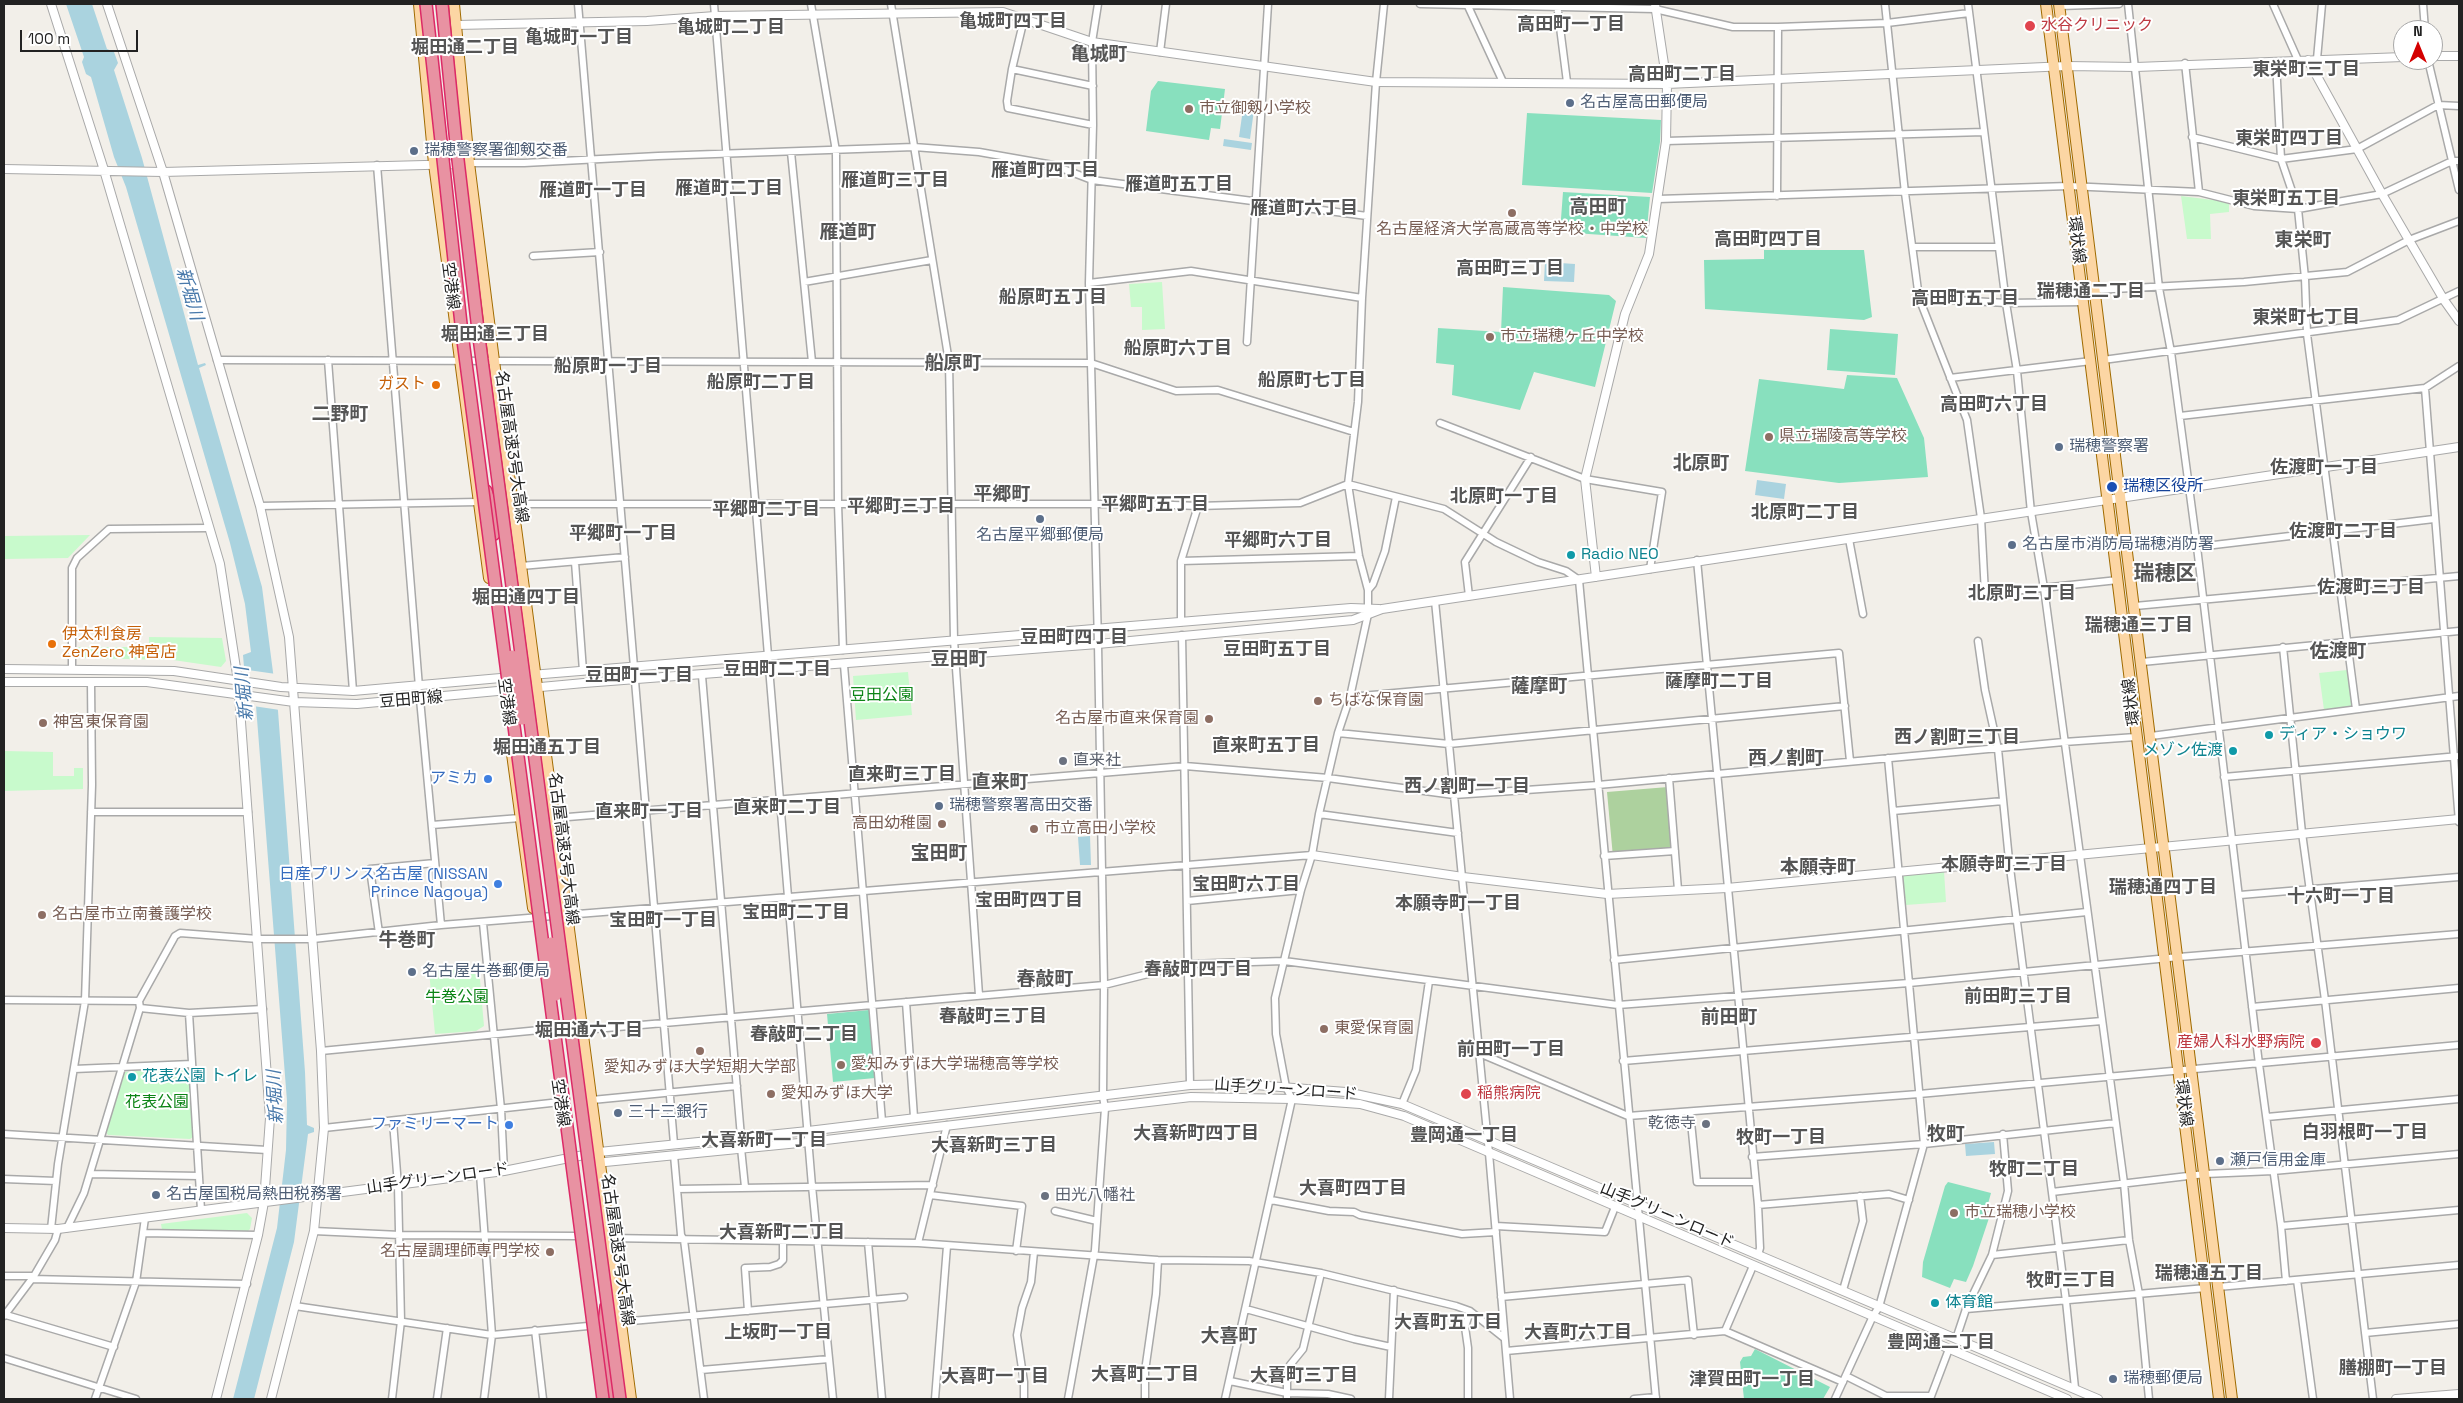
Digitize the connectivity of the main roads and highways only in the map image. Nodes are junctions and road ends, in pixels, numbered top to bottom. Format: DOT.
graph roads {
  1 [pos="420,4"];
  2 [pos="426,4"];
  3 [pos="436,4"];
  4 [pos="442,4"];
  5 [pos="454,4"];
  6 [pos="2046,4"];
  7 [pos="2059,5"];
  8 [pos="478,330"];
  9 [pos="481,478"];
  10 [pos="562,1120"];
  11 [pos="607,1302"];
  12 [pos="598,1399"];
  13 [pos="603,1399"];
  14 [pos="612,1399"];
  15 [pos="620,1399"];
  16 [pos="631,1399"];
  17 [pos="2219,1399"];
  18 [pos="2232,1399"];
  1 -- 10 [label="main road, 空港線"];
  2 -- 9 [label="highway, 名古屋高速3号大高線, bridge"];
  3 -- 8 [label="highway, bridge"];
  4 -- 8 [label="highway, 名古屋高速3号大高線, bridge"];
  5 -- 16 [label="main road, 空港線"];
  6 -- 17 [label="main road, 環状線"];
  7 -- 18 [label="main road, 環状線"];
  8 -- 11 [label="highway, 名古屋高速3号大高線, bridge"];
  9 -- 10 [label="highway, bridge"];
  9 -- 13 [label="highway, 名古屋高速3号大高線, bridge"];
  10 -- 12 [label="main road, 空港線"];
  11 -- 14 [label="highway, bridge"];
  11 -- 15 [label="highway, 名古屋高速3号大高線, bridge"];
}
